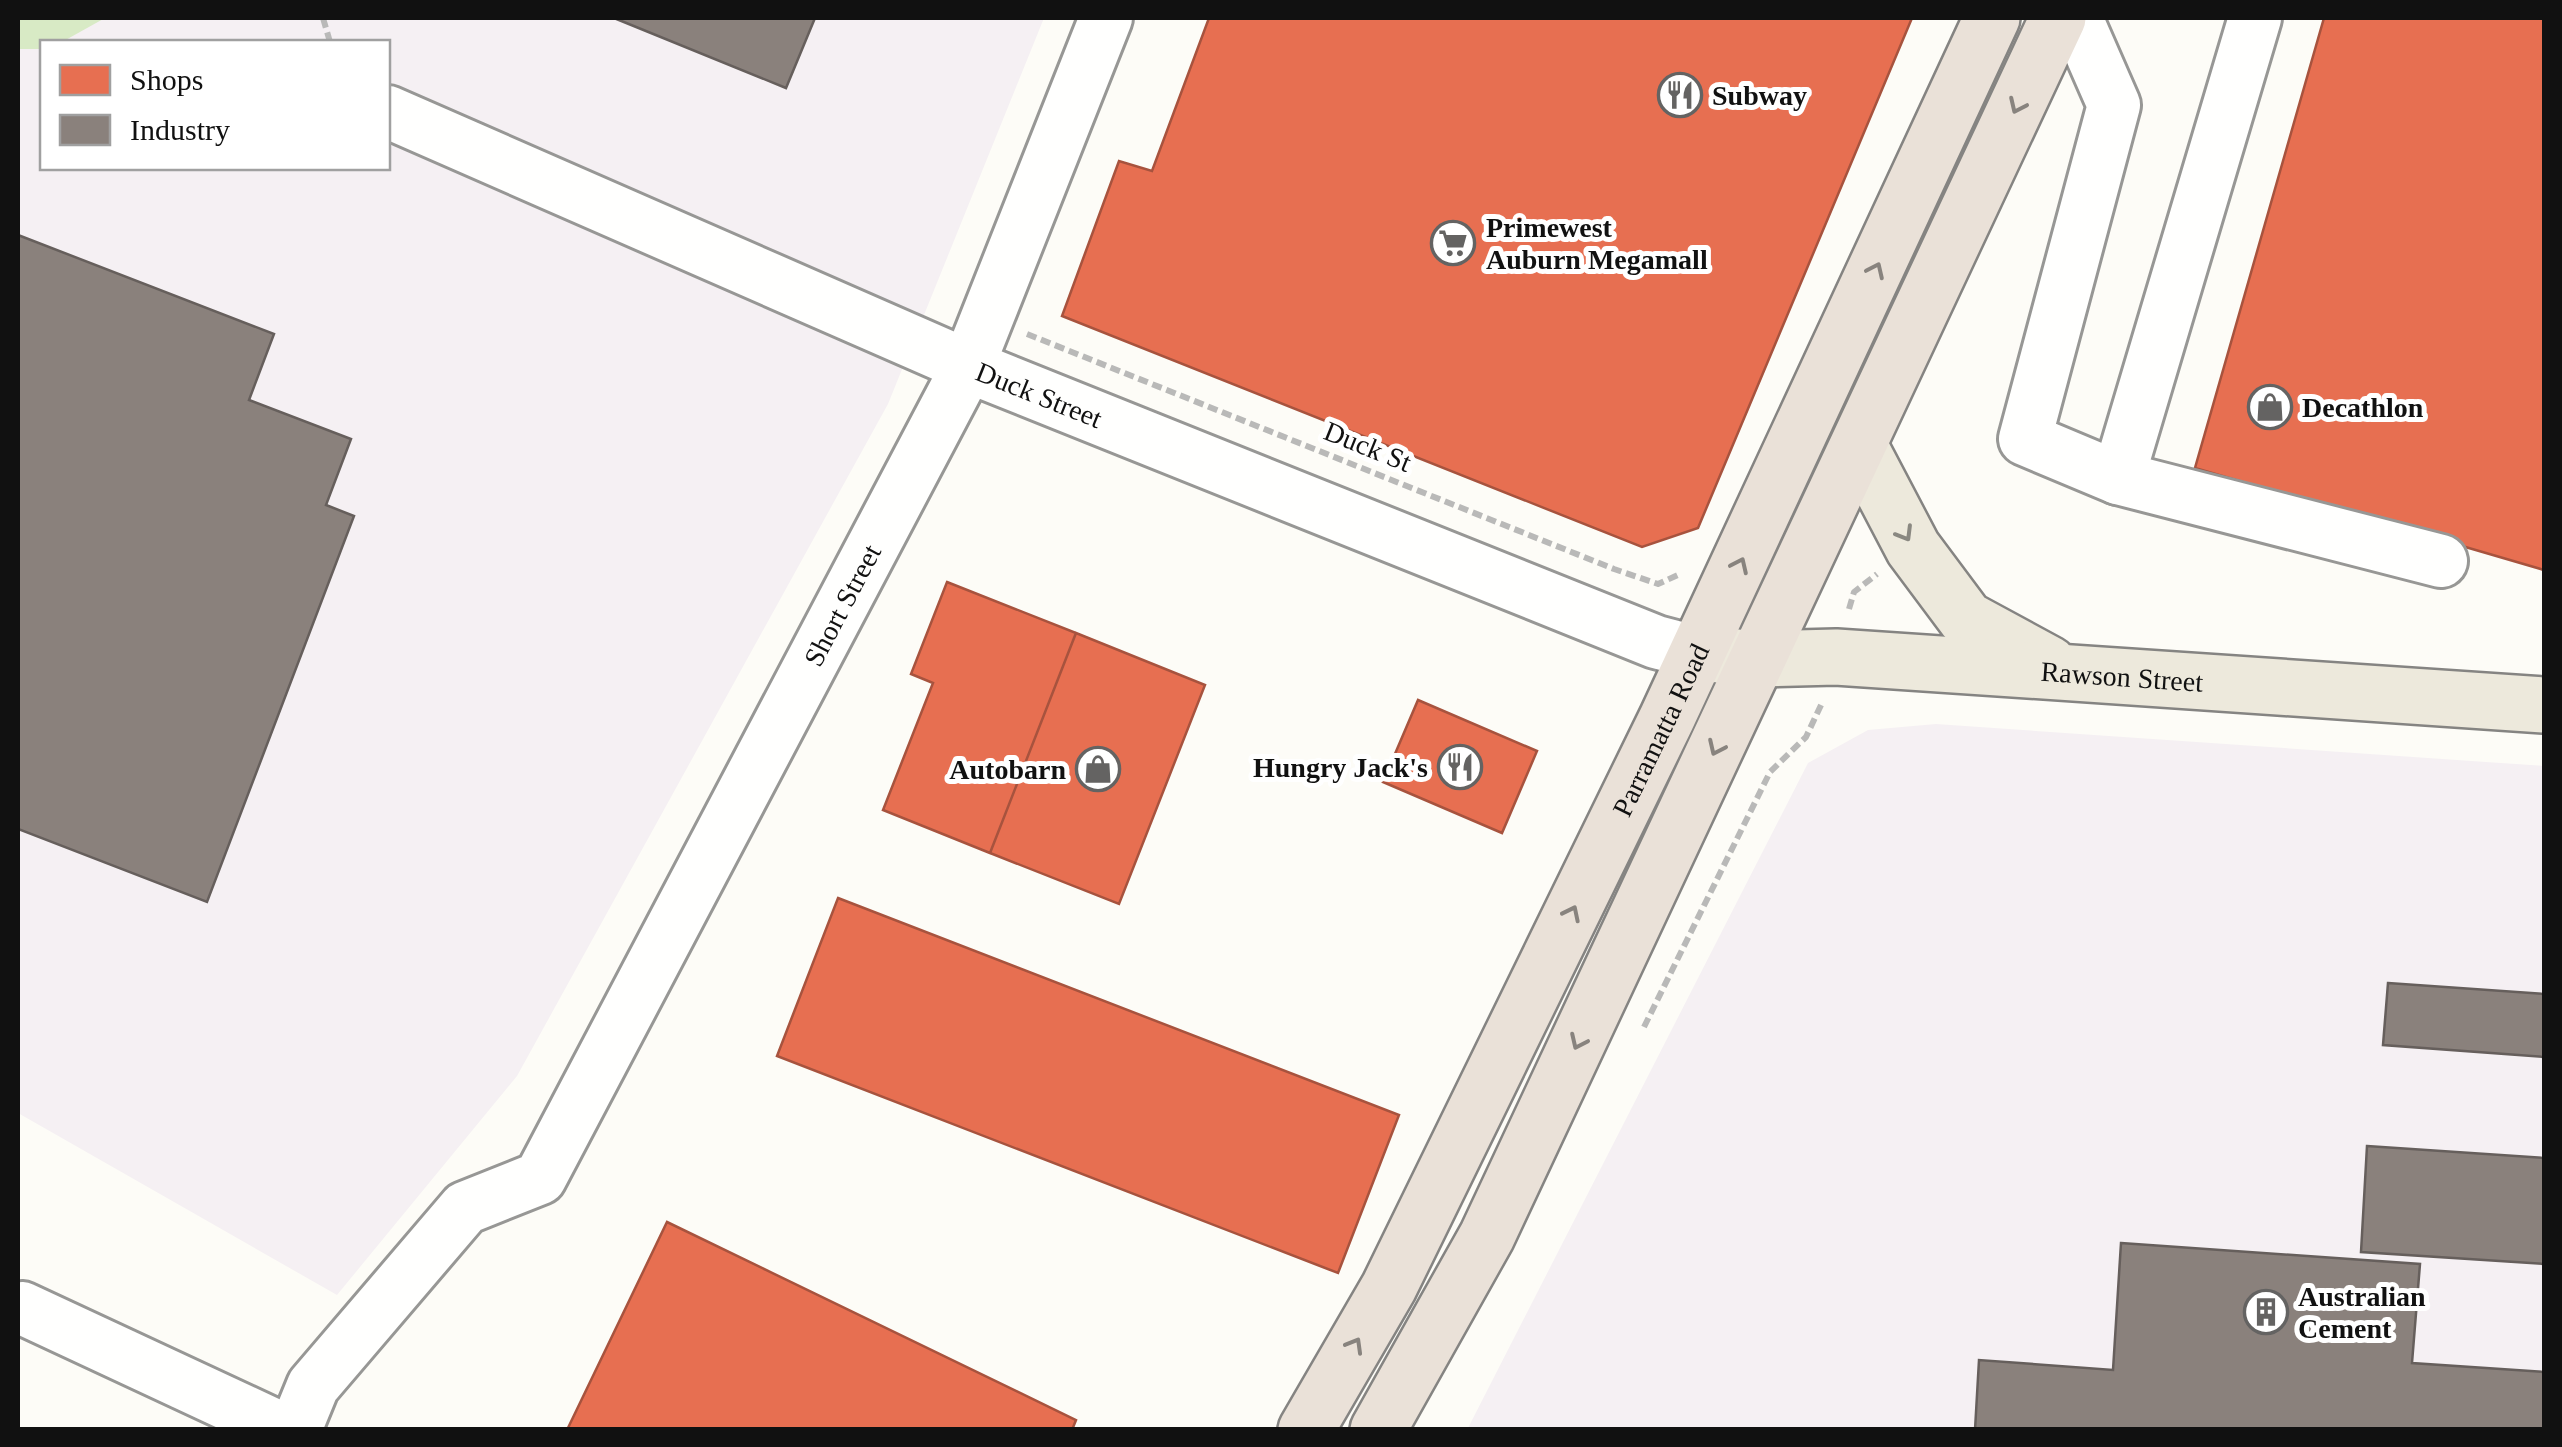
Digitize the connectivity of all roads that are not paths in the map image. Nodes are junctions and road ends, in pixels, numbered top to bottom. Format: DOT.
graph roads {
  1 [pos="1106,18"];
  2 [pos="1992,18"];
  3 [pos="2058,18"];
  4 [pos="2076,18"];
  5 [pos="2255,18"];
  6 [pos="390,113"];
  7 [pos="968,366"];
  8 [pos="1860,447"];
  9 [pos="2118,478"];
  10 [pos="2440,561"];
  11 [pos="1698,653"];
  12 [pos="1758,659"];
  13 [pos="2062,672"];
  14 [pos="2544,705"];
  15 [pos="22,1308"];
  16 [pos="284,1430"];
  17 [pos="295,1430"];
  18 [pos="1306,1430"];
  19 [pos="1378,1430"];
  1 -- 7 [label="street, Short Street"];
  11 -- 2 [label="highway, Parramatta Road, one-way"];
  3 -- 8 [label="highway, Parramatta Road, one-way"];
  4 -- 9 [label="street"];
  5 -- 9 [label="street"];
  6 -- 7 [label="street, Duck Street"];
  7 -- 11 [label="street, Duck Street"];
  7 -- 17 [label="street, Short Street"];
  8 -- 12 [label="highway, Parramatta Road"];
  8 -- 13 [label="main road, one-way"];
  9 -- 10 [label="street"];
  11 -- 12 [label="main road, Rawson Street"];
  18 -- 11 [label="highway, Parramatta Road, one-way"];
  12 -- 13 [label="main road, Rawson Street"];
  12 -- 19 [label="highway, Parramatta Road, one-way"];
  13 -- 14 [label="main road, Rawson Street"];
  15 -- 16 [label="street"];
}
